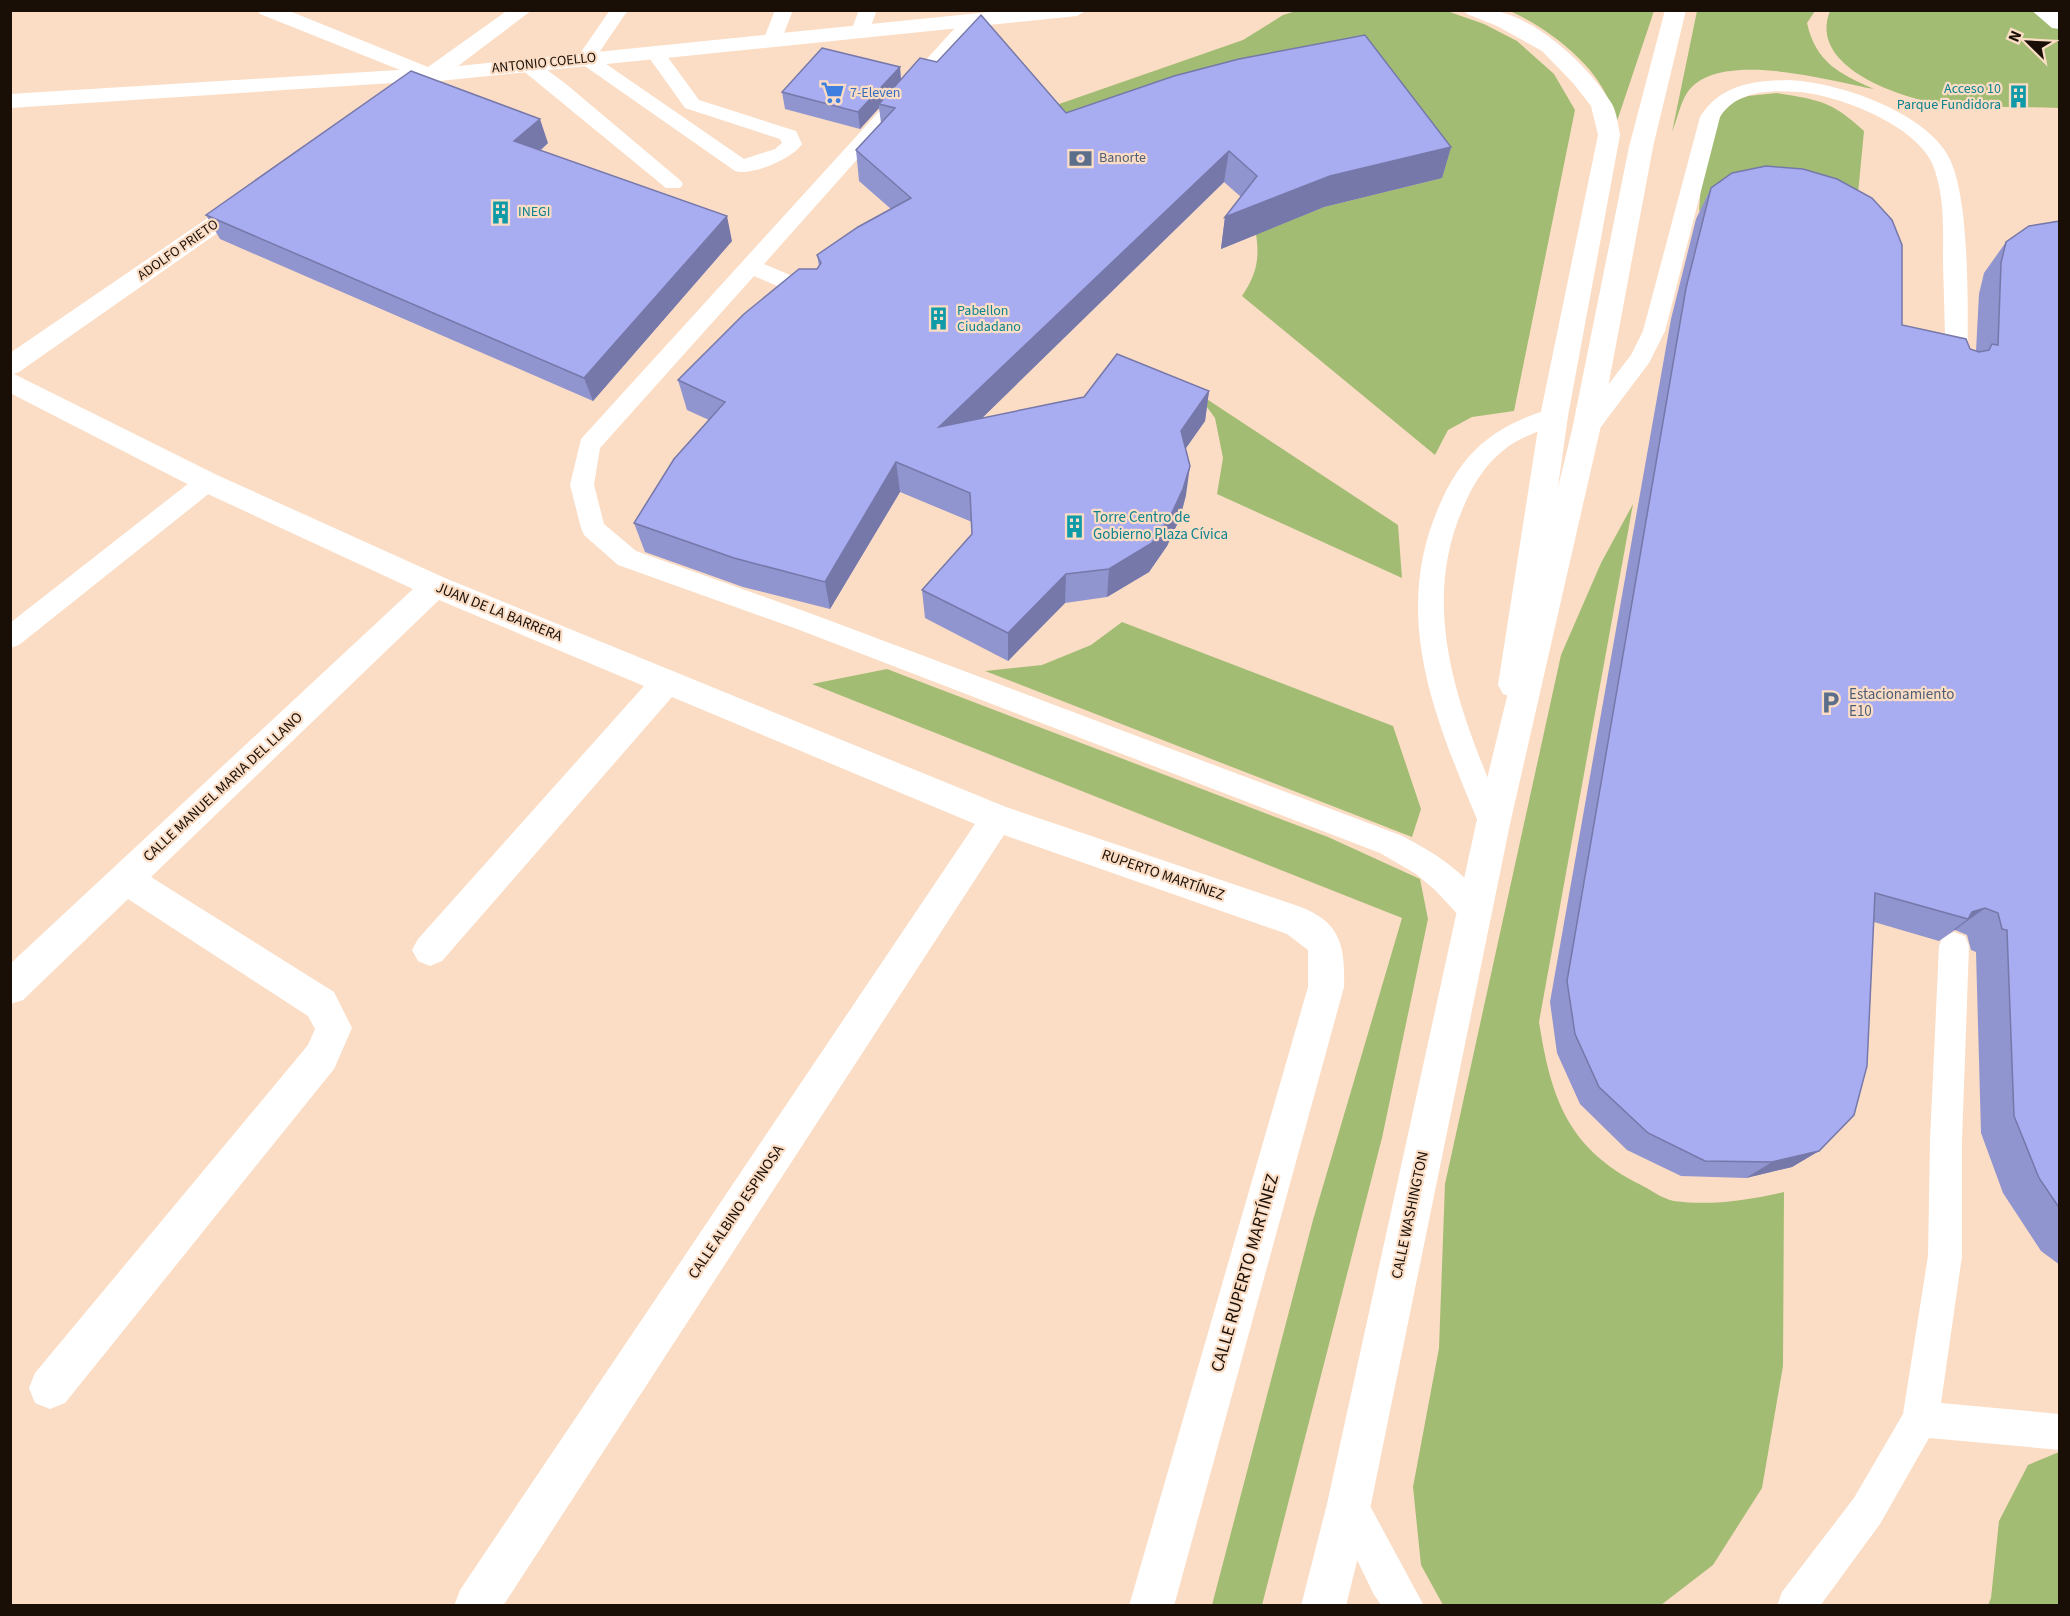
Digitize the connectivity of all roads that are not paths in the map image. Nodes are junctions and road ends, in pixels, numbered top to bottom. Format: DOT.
graph roads {
  1 [pos="267,10"];
  2 [pos="522,10"];
  3 [pos="619,10"];
  4 [pos="784,10"];
  5 [pos="868,10"];
  6 [pos="1077,10"];
  7 [pos="1474,10"];
  8 [pos="1676,10"];
  9 [pos="2041,10"];
  10 [pos="969,22"];
  11 [pos="2060,23"];
  12 [pos="860,31"];
  13 [pos="772,41"];
  14 [pos="654,52"];
  15 [pos="586,58"];
  16 [pos="528,65"];
  17 [pos="430,75"];
  18 [pos="10,101"];
  19 [pos="391,102"];
  20 [pos="692,104"];
  21 [pos="661,111"];
  22 [pos="673,184"];
  23 [pos="264,190"];
  24 [pos="750,266"];
  25 [pos="813,293"];
  26 [pos="10,366"];
  27 [pos="1957,372"];
  28 [pos="10,381"];
  29 [pos="1554,416"];
  30 [pos="1586,429"];
  31 [pos="207,482"];
  32 [pos="435,586"];
  33 [pos="10,638"];
  34 [pos="667,681"];
  35 [pos="997,818"];
  36 [pos="1493,824"];
  37 [pos="125,879"];
  38 [pos="1474,912"];
  39 [pos="1324,939"];
  40 [pos="1954,945"];
  41 [pos="430,950"];
  42 [pos="10,988"];
  43 [pos="50,1388"];
  44 [pos="1920,1419"];
  45 [pos="2060,1432"];
  46 [pos="1349,1504"];
  47 [pos="476,1605"];
  48 [pos="1151,1605"];
  49 [pos="1323,1605"];
  50 [pos="1405,1605"];
  51 [pos="1796,1605"];
  1 -- 17 [label="street"];
  2 -- 17 [label="street"];
  3 -- 15 [label="lane"];
  4 -- 13 [label="lane"];
  5 -- 12 [label="lane"];
  6 -- 10 [label="street, ANTONIO COELLO"];
  7 -- 29 [label="street"];
  8 -- 30 [label="street"];
  9 -- 11 [label="street"];
  10 -- 12 [label="street, ANTONIO COELLO"];
  10 -- 24 [label="lane"];
  12 -- 13 [label="street, ANTONIO COELLO"];
  13 -- 14 [label="street, ANTONIO COELLO"];
  14 -- 15 [label="street, ANTONIO COELLO"];
  14 -- 20 [label="lane"];
  15 -- 16 [label="street, ANTONIO COELLO"];
  15 -- 21 [label="lane"];
  16 -- 17 [label="street, ANTONIO COELLO"];
  16 -- 22 [label="lane"];
  17 -- 18 [label="street, ANTONIO COELLO"];
  17 -- 19 [label="street"];
  20 -- 21 [label="lane"];
  20 -- 21 [label="lane"];
  23 -- 26 [label="street, ADOLFO PRIETO"];
  24 -- 25 [label="lane"];
  24 -- 38 [label="lane"];
  27 -- 30 [label="lane"];
  28 -- 31 [label="street, JUAN DE LA BARRERA"];
  29 -- 36 [label="street"];
  29 -- 36 [label="lane"];
  30 -- 36 [label="street"];
  31 -- 32 [label="street, JUAN DE LA BARRERA"];
  31 -- 33 [label="lane"];
  32 -- 34 [label="street, JUAN DE LA BARRERA"];
  32 -- 37 [label="street, CALLE MANUEL MARIA DEL LLANO"];
  34 -- 35 [label="street, JUAN DE LA BARRERA"];
  34 -- 41 [label="street"];
  35 -- 39 [label="street, RUPERTO MARTÍNEZ"];
  35 -- 47 [label="street, CALLE ALBINO ESPINOSA"];
  36 -- 38 [label="street, CALLE WASHINGTON"];
  37 -- 42 [label="street, CALLE MANUEL MARIA DEL LLANO"];
  37 -- 43 [label="street"];
  38 -- 46 [label="street, CALLE WASHINGTON"];
  39 -- 48 [label="street, CALLE RUPERTO MARTÍNEZ"];
  40 -- 44 [label="lane"];
  44 -- 45 [label="lane"];
  44 -- 51 [label="lane"];
  46 -- 49 [label="street, CALLE WASHINGTON"];
  46 -- 50 [label="lane"];
}
